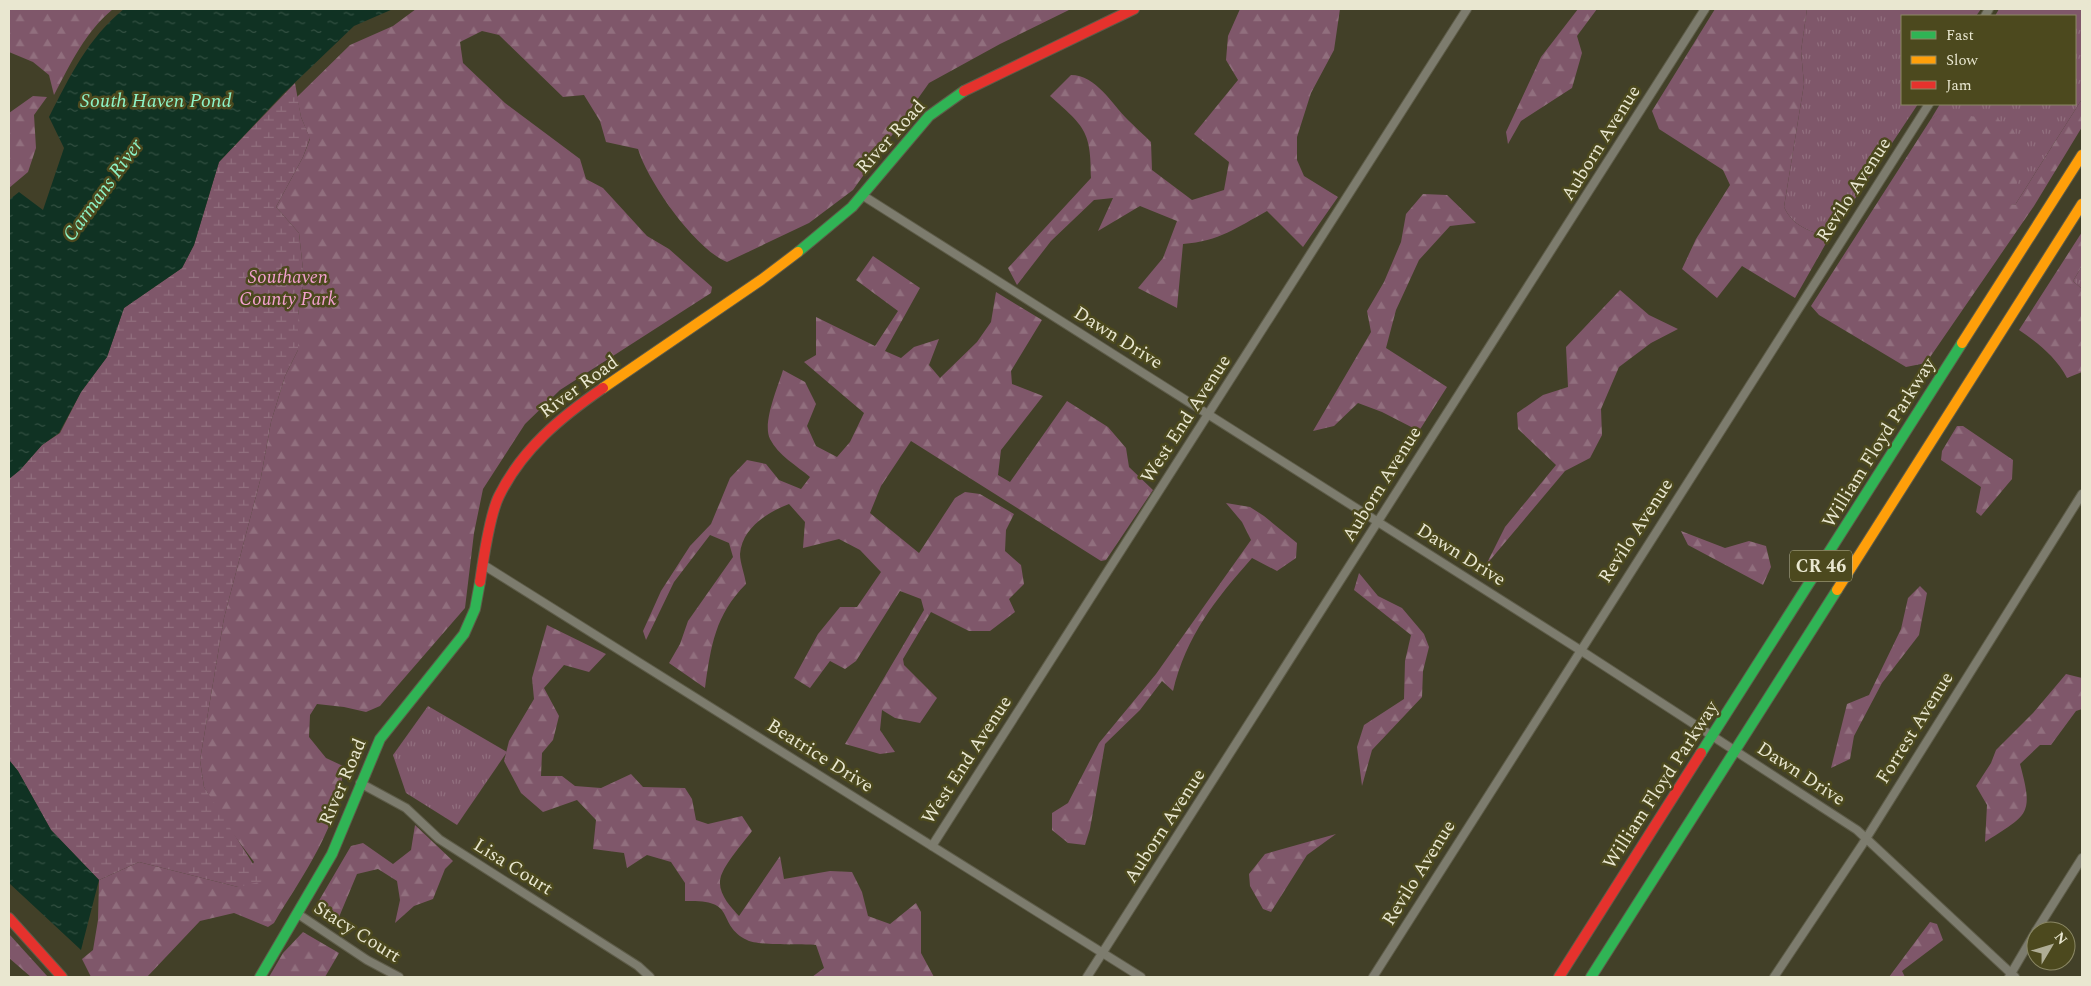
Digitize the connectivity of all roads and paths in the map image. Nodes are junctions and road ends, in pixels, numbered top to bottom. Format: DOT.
graph roads {
  1 [pos="1134,9"];
  2 [pos="1467,9"];
  3 [pos="1705,9"];
  4 [pos="1928,105"];
  5 [pos="2082,155"];
  6 [pos="862,195"];
  7 [pos="2082,204"];
  8 [pos="1209,414"];
  9 [pos="2082,494"];
  10 [pos="1377,521"];
  11 [pos="482,564"];
  12 [pos="1580,650"];
  13 [pos="1712,737"];
  14 [pos="1734,751"];
  15 [pos="360,783"];
  16 [pos="1866,836"];
  17 [pos="932,846"];
  18 [pos="2082,858"];
  19 [pos="298,914"];
  20 [pos="9,918"];
  21 [pos="2042,921"];
  22 [pos="2026,950"];
  23 [pos="1102,953"];
  24 [pos="2012,976"];
  25 [pos="62,977"];
  26 [pos="260,977"];
  27 [pos="399,977"];
  28 [pos="650,977"];
  29 [pos="1087,977"];
  30 [pos="1141,977"];
  31 [pos="1373,977"];
  32 [pos="1558,977"];
  33 [pos="1590,977"];
  34 [pos="1774,977"];
  1 -- 6 [label="main road, River Road"];
  2 -- 8 [label="street, West End Avenue"];
  3 -- 10 [label="street, Auborn Avenue"];
  4 -- 12 [label="street, Revilo Avenue"];
  5 -- 13 [label="main road, William Floyd Parkway / CR 46"];
  6 -- 8 [label="street, Dawn Drive"];
  6 -- 11 [label="main road, River Road"];
  7 -- 14 [label="main road, CR 46"];
  8 -- 10 [label="street, Dawn Drive"];
  8 -- 17 [label="street, West End Avenue"];
  9 -- 16 [label="street, Forrest Avenue"];
  10 -- 12 [label="street, Dawn Drive"];
  10 -- 23 [label="street, Auborn Avenue"];
  11 -- 15 [label="main road, River Road"];
  11 -- 17 [label="street, Beatrice Drive"];
  12 -- 13 [label="street, Dawn Drive"];
  12 -- 31 [label="street, Revilo Avenue"];
  13 -- 14 [label="street, Dawn Drive"];
  13 -- 32 [label="main road, William Floyd Parkway / CR 46"];
  14 -- 16 [label="street, Dawn Drive"];
  14 -- 33 [label="main road, CR 46"];
  15 -- 19 [label="main road, River Road"];
  15 -- 28 [label="street, Lisa Court"];
  16 -- 24 [label="street, Dawn Drive"];
  16 -- 34 [label="street, Forrest Avenue"];
  17 -- 23 [label="street, Beatrice Drive"];
  18 -- 21 [label="street"];
  19 -- 26 [label="main road, River Road"];
  19 -- 27 [label="street, Stacy Court"];
  20 -- 25 [label="main road"];
  22 -- 24 [label="street"];
  23 -- 29 [label="street, Auborn Avenue"];
  23 -- 30 [label="street, Beatrice Drive"];
}
